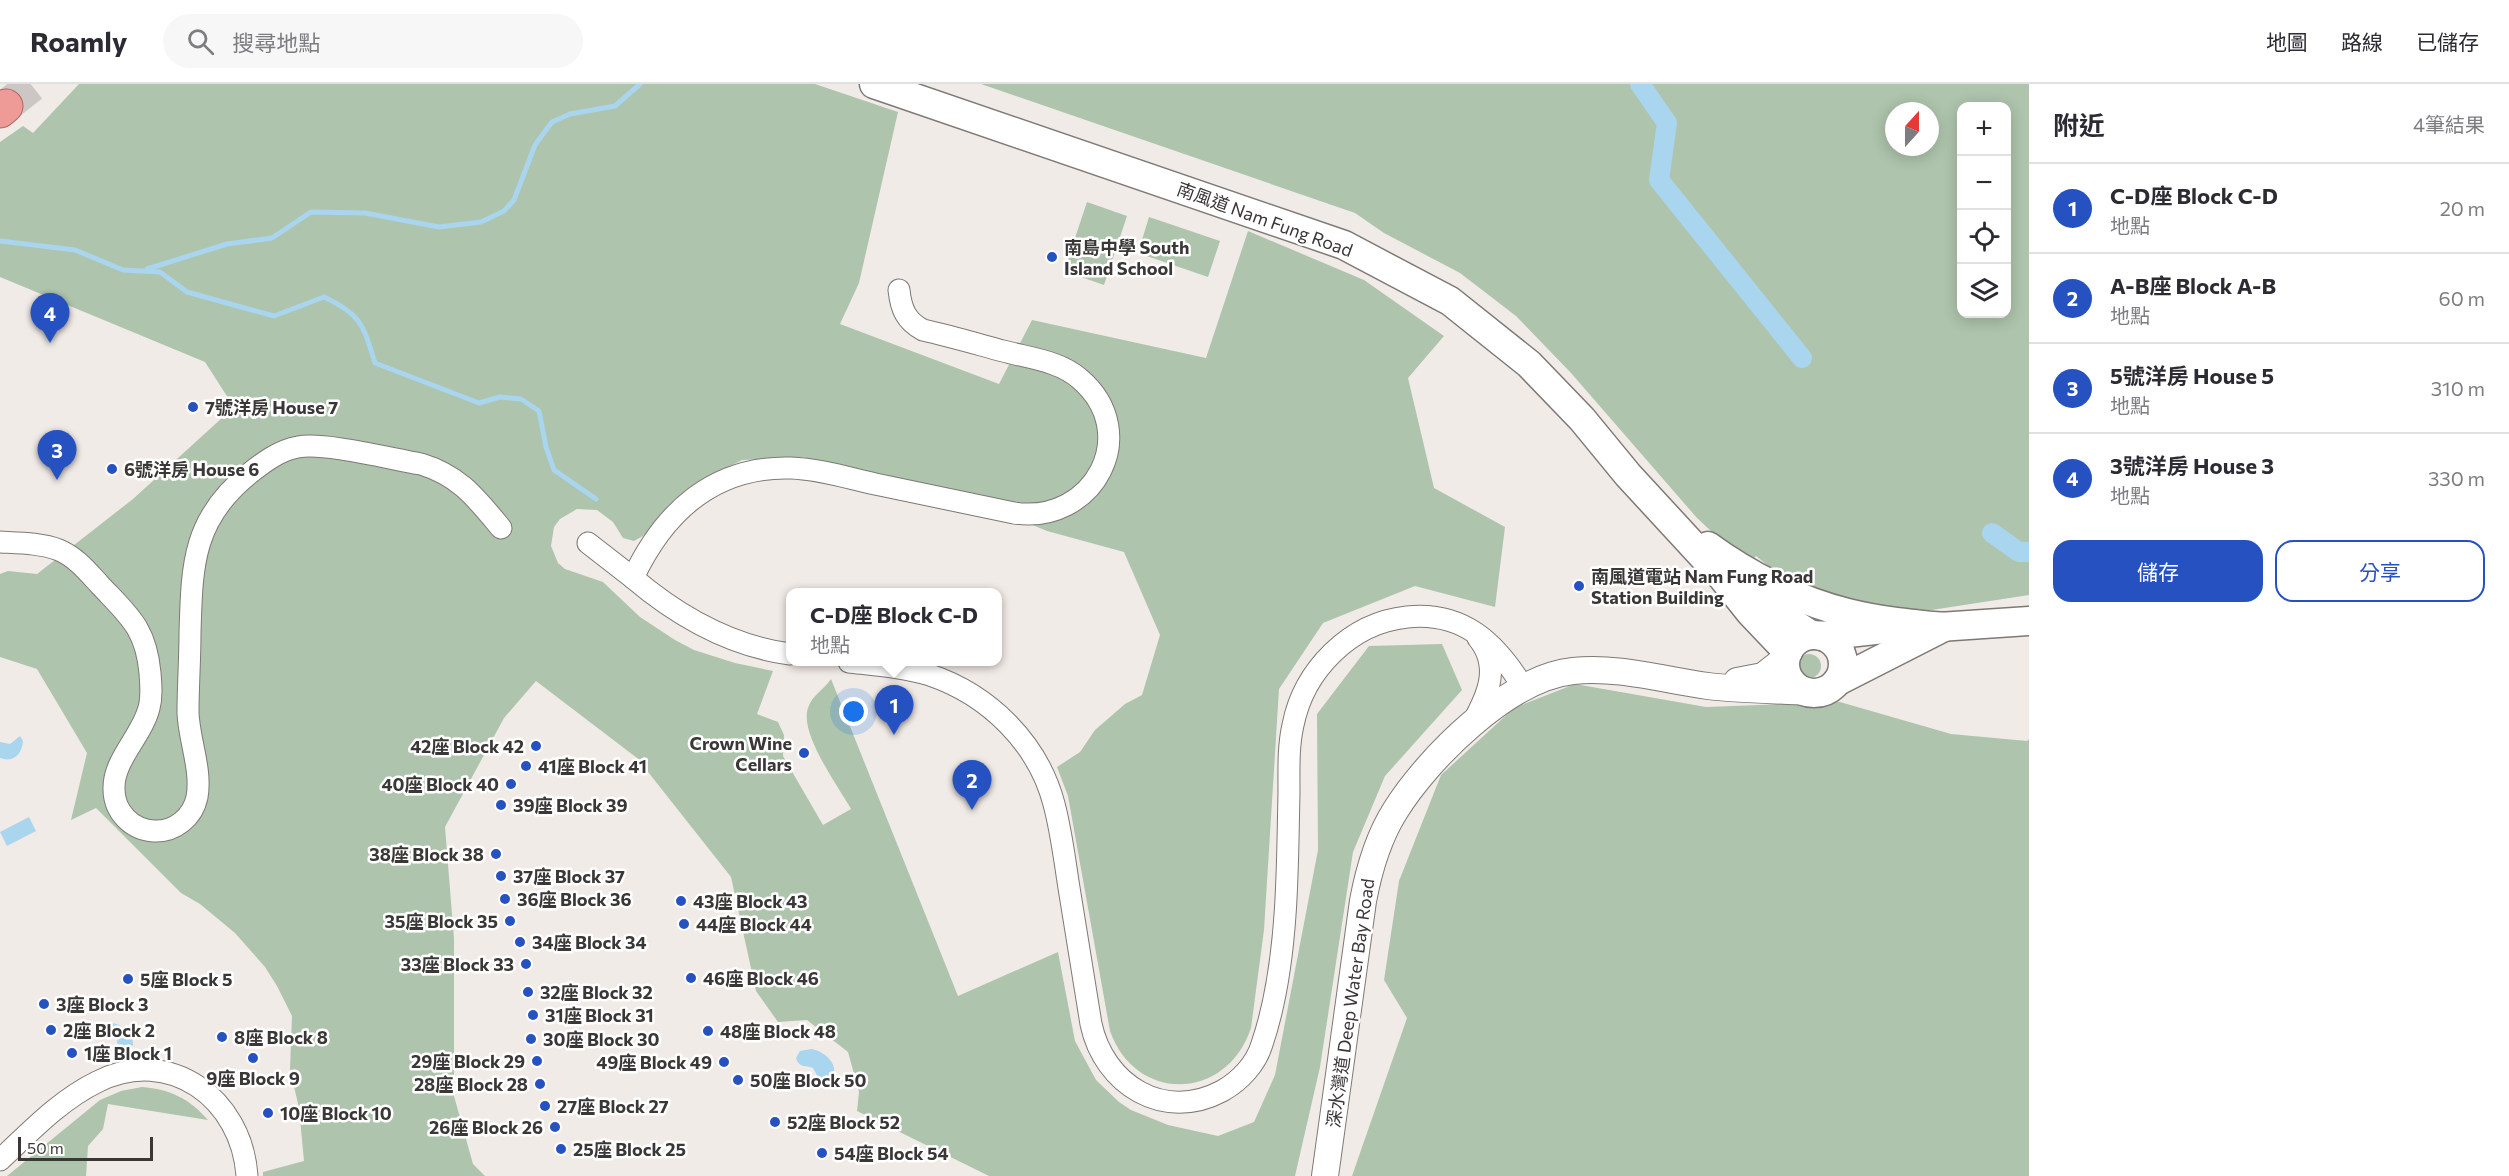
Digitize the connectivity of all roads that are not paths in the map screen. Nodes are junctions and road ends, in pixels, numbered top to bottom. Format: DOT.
graph roads {
  1 [pos="874,84"];
  2 [pos="899,290"];
  3 [pos="1665,515"];
  4 [pos="501,528"];
  5 [pos="0,542"];
  6 [pos="588,543"];
  7 [pos="633,578"];
  8 [pos="1723,578"];
  9 [pos="2029,621"];
  10 [pos="1944,627"];
  11 [pos="1471,630"];
  12 [pos="1816,636"];
  13 [pos="786,653"];
  14 [pos="1787,655"];
  15 [pos="883,666"];
  16 [pos="1838,681"];
  17 [pos="1710,686"];
  18 [pos="1523,687"];
  19 [pos="1809,692"];
  20 [pos="1471,726"];
  21 [pos="0,1160"];
  22 [pos="247,1176"];
  23 [pos="1325,1176"];
  1 -- 3 [label="main road, 南風道 Nam Fung Road"];
  2 -- 7 [label="street"];
  3 -- 8 [label="main road, 南風道 Nam Fung Road"];
  3 -- 10 [label="main road"];
  4 -- 5 [label="street"];
  6 -- 7 [label="street"];
  7 -- 13 [label="street"];
  8 -- 12 [label="main road, 南風道 Nam Fung Road"];
  8 -- 14 [label="main road, 南風道 Nam Fung Road"];
  9 -- 10 [label="main road"];
  10 -- 12 [label="main road"];
  10 -- 16 [label="main road"];
  11 -- 15 [label="street"];
  11 -- 18 [label="street"];
  11 -- 20 [label="street"];
  12 -- 14 [label="main road"];
  12 -- 16 [label="main road"];
  14 -- 17 [label="street, 深水灣道 Deep Water Bay Road"];
  14 -- 19 [label="main road"];
  16 -- 19 [label="main road"];
  17 -- 18 [label="street, 深水灣道 Deep Water Bay Road"];
  17 -- 19 [label="street, 深水灣道 Deep Water Bay Road"];
  18 -- 20 [label="street, 深水灣道 Deep Water Bay Road"];
  20 -- 23 [label="street, 深水灣道 Deep Water Bay Road"];
  21 -- 22 [label="street"];
}
